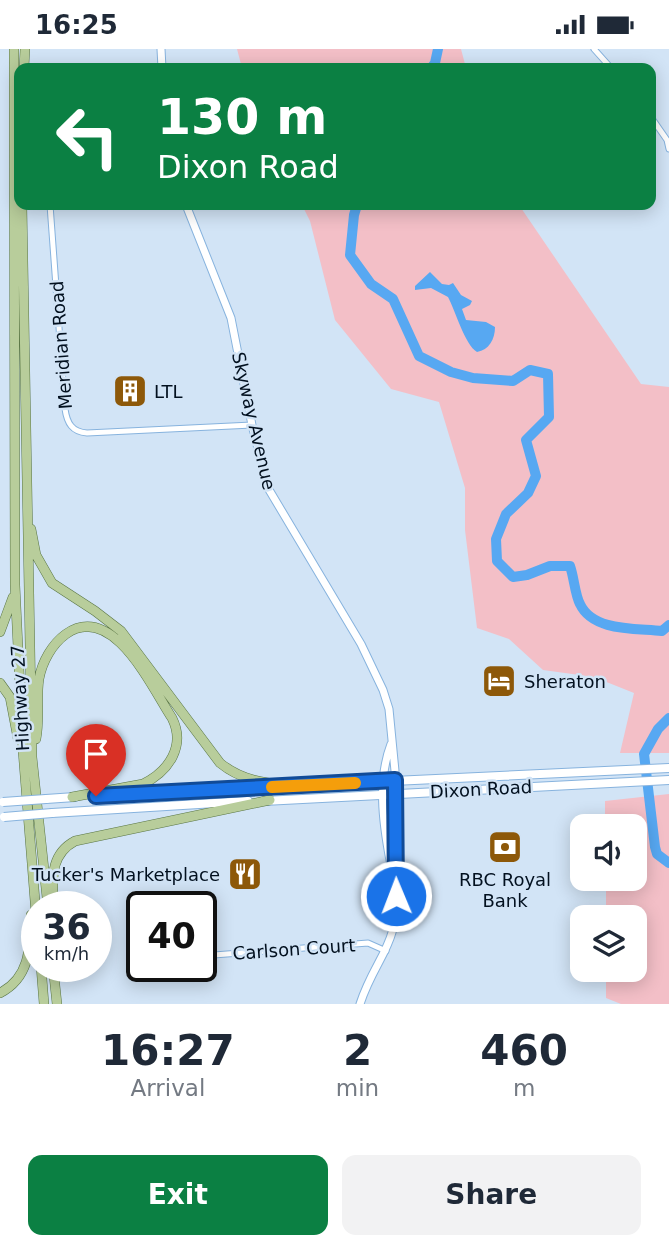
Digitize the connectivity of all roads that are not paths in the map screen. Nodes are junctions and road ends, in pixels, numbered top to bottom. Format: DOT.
graph roads {
  1 [pos="594,49"];
  2 [pos="607,63"];
  3 [pos="656,124"];
  4 [pos="669,149"];
  5 [pos="14,210"];
  6 [pos="22,210"];
  7 [pos="50,210"];
  8 [pos="188,210"];
  9 [pos="252,425"];
  10 [pos="27,513"];
  11 [pos="15,585"];
  12 [pos="0,632"];
  13 [pos="0,683"];
  14 [pos="393,740"];
  15 [pos="23,751"];
  16 [pos="32,757"];
  17 [pos="669,768"];
  18 [pos="395,780"];
  19 [pos="668,780"];
  20 [pos="383,782"];
  21 [pos="293,786"];
  22 [pos="395,793"];
  23 [pos="383,795"];
  24 [pos="72,797"];
  25 [pos="271,800"];
  26 [pos="2,802"];
  27 [pos="2,817"];
  28 [pos="395,888"];
  29 [pos="34,891"];
  30 [pos="48,891"];
  31 [pos="52,891"];
  32 [pos="386,951"];
  33 [pos="217,955"];
  34 [pos="21,975"];
  35 [pos="42,982"];
  36 [pos="55,982"];
  37 [pos="0,993"];
  38 [pos="44,1004"];
  39 [pos="57,1004"];
  40 [pos="360,1004"];
  1 -- 2 [label="street"];
  3 -- 4 [label="street"];
  5 -- 11 [label="main road, Highway 27"];
  6 -- 10 [label="main road, Highway 27"];
  7 -- 9 [label="street, Meridian Road"];
  8 -- 9 [label="street, Skyway Avenue"];
  9 -- 14 [label="street, Skyway Avenue"];
  10 -- 16 [label="main road, Highway 27"];
  10 -- 21 [label="main road"];
  11 -- 12 [label="main road"];
  11 -- 15 [label="main road, Highway 27"];
  13 -- 15 [label="main road"];
  14 -- 18 [label="street, Skyway Avenue"];
  14 -- 20 [label="street, Skyway Avenue"];
  15 -- 29 [label="main road, Highway 27"];
  16 -- 24 [label="main road"];
  16 -- 30 [label="main road, Highway 27"];
  17 -- 18 [label="main road, Dixon Road"];
  18 -- 20 [label="main road, Dixon Road"];
  18 -- 22 [label="street, Skyway Avenue"];
  19 -- 22 [label="main road, Dixon Road"];
  20 -- 21 [label="main road, Dixon Road"];
  20 -- 23 [label="street, Skyway Avenue"];
  21 -- 24 [label="main road, Dixon Road"];
  22 -- 23 [label="main road, Dixon Road"];
  22 -- 28 [label="street, Skyway Avenue"];
  23 -- 25 [label="main road, Dixon Road"];
  23 -- 28 [label="street, Skyway Avenue"];
  24 -- 26 [label="main road, Dixon Road, bridge"];
  25 -- 27 [label="main road, Dixon Road, bridge"];
  25 -- 31 [label="main road"];
  28 -- 32 [label="street"];
  32 -- 33 [label="street, Carlson Court"];
  32 -- 40 [label="street"];
  34 -- 37 [label="main road"];
  35 -- 38 [label="main road"];
  36 -- 39 [label="main road"];
}
